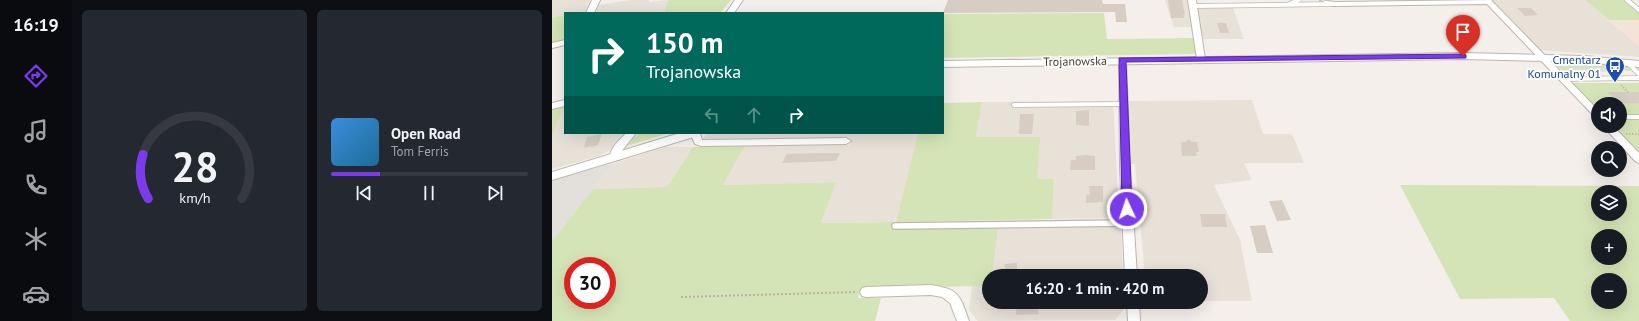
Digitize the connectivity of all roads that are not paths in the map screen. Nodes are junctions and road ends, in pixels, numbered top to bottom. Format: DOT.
graph roads {
  1 [pos="596,0"];
  2 [pos="739,0"];
  3 [pos="1299,0"];
  4 [pos="1324,0"];
  5 [pos="1627,0"];
  6 [pos="1488,1"];
  7 [pos="1192,3"];
  8 [pos="1334,4"];
  9 [pos="1284,6"];
  10 [pos="1639,10"];
  11 [pos="590,12"];
  12 [pos="731,12"];
  13 [pos="564,42"];
  14 [pos="552,46"];
  15 [pos="1543,58"];
  16 [pos="1201,59"];
  17 [pos="1122,60"];
  18 [pos="1628,63"];
  19 [pos="944,64"];
  20 [pos="1639,64"];
  21 [pos="1639,74"];
  22 [pos="1639,78"];
  23 [pos="1563,79"];
  24 [pos="564,103"];
  25 [pos="1123,104"];
  26 [pos="1014,105"];
  27 [pos="552,106"];
  28 [pos="1591,108"];
  29 [pos="1627,117"];
  30 [pos="1639,117"];
  31 [pos="1615,133"];
  32 [pos="631,134"];
  33 [pos="691,134"];
  34 [pos="694,134"];
  35 [pos="846,141"];
  36 [pos="617,157"];
  37 [pos="1639,159"];
  38 [pos="552,176"];
  39 [pos="1128,223"];
  40 [pos="895,226"];
  41 [pos="1131,269"];
  42 [pos="866,292"];
  43 [pos="1133,309"];
  44 [pos="963,321"];
  45 [pos="1134,321"];
  1 -- 11 [label="street"];
  2 -- 12 [label="street"];
  3 -- 9 [label="lane"];
  4 -- 8 [label="street"];
  5 -- 10 [label="lane"];
  6 -- 8 [label="street"];
  6 -- 15 [label="street"];
  7 -- 9 [label="lane"];
  7 -- 16 [label="street"];
  8 -- 9 [label="lane"];
  13 -- 14 [label="street"];
  15 -- 16 [label="street, Trojanowska"];
  15 -- 18 [label="street, Trojanowska"];
  15 -- 23 [label="street"];
  16 -- 17 [label="street, Trojanowska"];
  17 -- 19 [label="street, Trojanowska"];
  17 -- 25 [label="street"];
  18 -- 20 [label="street, Trojanowska"];
  18 -- 21 [label="lane"];
  22 -- 23 [label="lane"];
  23 -- 28 [label="street"];
  24 -- 27 [label="street"];
  25 -- 26 [label="lane"];
  25 -- 39 [label="street"];
  29 -- 30 [label="lane"];
  31 -- 37 [label="street"];
  32 -- 36 [label="street"];
  33 -- 36 [label="street"];
  34 -- 35 [label="street"];
  36 -- 38 [label="street"];
  39 -- 40 [label="lane"];
  39 -- 41 [label="street"];
  42 -- 44 [label="street"];
  43 -- 45 [label="street"];
}
